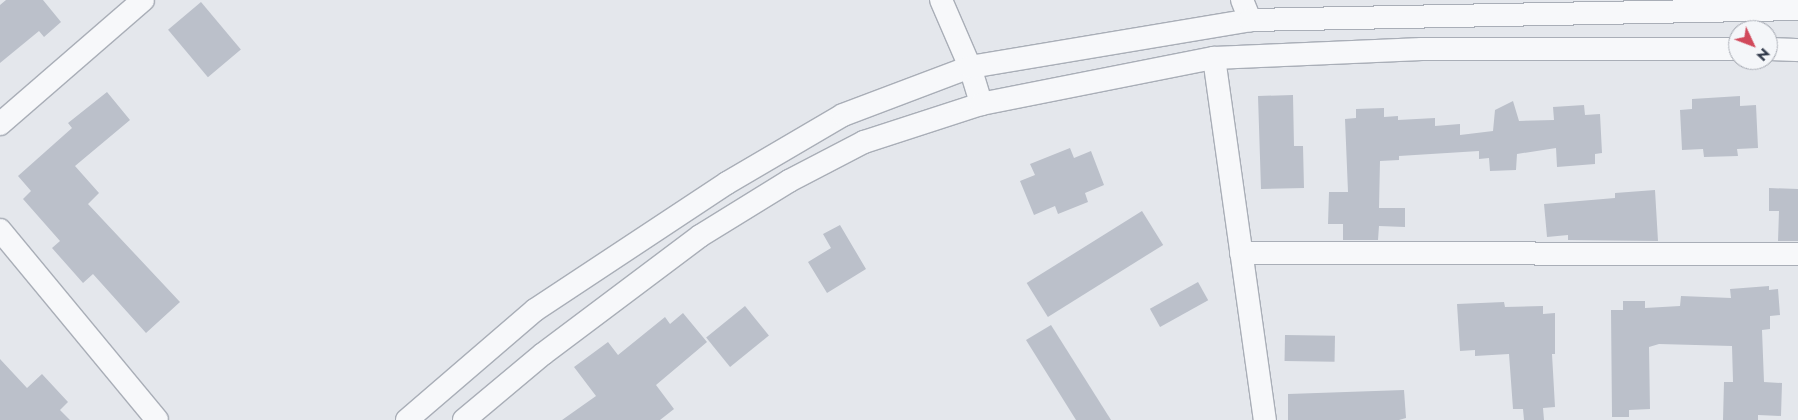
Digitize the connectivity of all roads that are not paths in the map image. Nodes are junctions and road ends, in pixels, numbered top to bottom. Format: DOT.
graph roads {
  1 [pos="143,0"];
  2 [pos="941,0"];
  3 [pos="1713,5"];
  4 [pos="1558,8"];
  5 [pos="1798,9"];
  6 [pos="1246,10"];
  7 [pos="1728,49"];
  8 [pos="1778,49"];
  9 [pos="1798,50"];
  10 [pos="1214,58"];
  11 [pos="970,67"];
  12 [pos="981,104"];
  13 [pos="0,124"];
  14 [pos="0,230"];
  15 [pos="1241,253"];
  16 [pos="1798,254"];
  17 [pos="157,420"];
  18 [pos="407,420"];
  19 [pos="464,420"];
  20 [pos="1265,420"];
  1 -- 13 [label="street"];
  2 -- 11 [label="street"];
  3 -- 4 [label="street"];
  3 -- 5 [label="street"];
  4 -- 6 [label="street"];
  6 -- 11 [label="street"];
  7 -- 10 [label="street"];
  8 -- 9 [label="street"];
  10 -- 12 [label="street"];
  10 -- 15 [label="street"];
  11 -- 12 [label="street"];
  11 -- 18 [label="street"];
  12 -- 19 [label="street"];
  14 -- 17 [label="street"];
  15 -- 16 [label="street"];
  15 -- 20 [label="street"];
}
